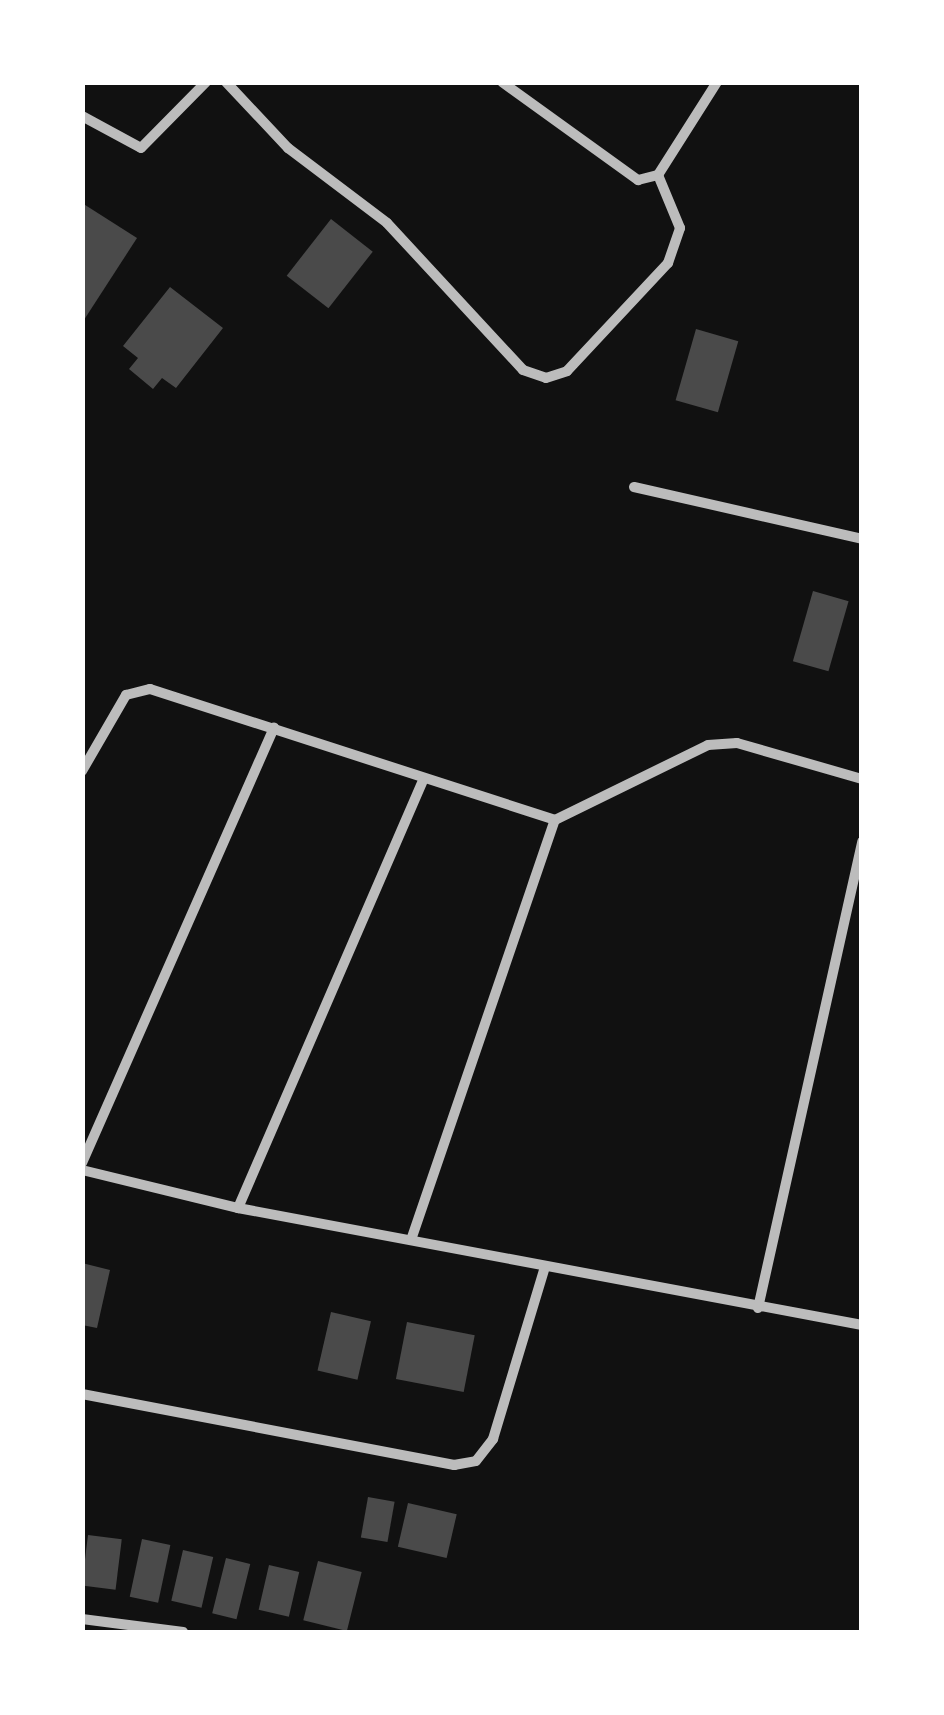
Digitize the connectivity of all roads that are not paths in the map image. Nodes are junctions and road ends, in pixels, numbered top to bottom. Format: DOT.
graph roads {
  1 [pos="206,82"];
  2 [pos="226,82"];
  3 [pos="502,82"];
  4 [pos="716,82"];
  5 [pos="82,116"];
  6 [pos="658,175"];
  7 [pos="634,487"];
  8 [pos="862,539"];
  9 [pos="274,727"];
  10 [pos="82,771"];
  11 [pos="862,779"];
  12 [pos="422,780"];
  13 [pos="555,820"];
  14 [pos="862,841"];
  15 [pos="82,1167"];
  16 [pos="238,1208"];
  17 [pos="411,1240"];
  18 [pos="545,1267"];
  19 [pos="758,1308"];
  20 [pos="862,1325"];
  21 [pos="82,1394"];
  22 [pos="82,1618"];
  23 [pos="182,1632"];
  1 -- 5 [label="street"];
  2 -- 6 [label="street"];
  3 -- 6 [label="street"];
  4 -- 6 [label="street"];
  7 -- 8 [label="street"];
  9 -- 10 [label="street"];
  9 -- 12 [label="street"];
  9 -- 15 [label="street"];
  11 -- 13 [label="street"];
  12 -- 13 [label="street"];
  12 -- 16 [label="street"];
  13 -- 17 [label="street"];
  14 -- 19 [label="street"];
  15 -- 16 [label="street"];
  16 -- 17 [label="street"];
  17 -- 18 [label="street"];
  18 -- 19 [label="street"];
  18 -- 21 [label="street"];
  19 -- 20 [label="street"];
  22 -- 23 [label="street"];
}
